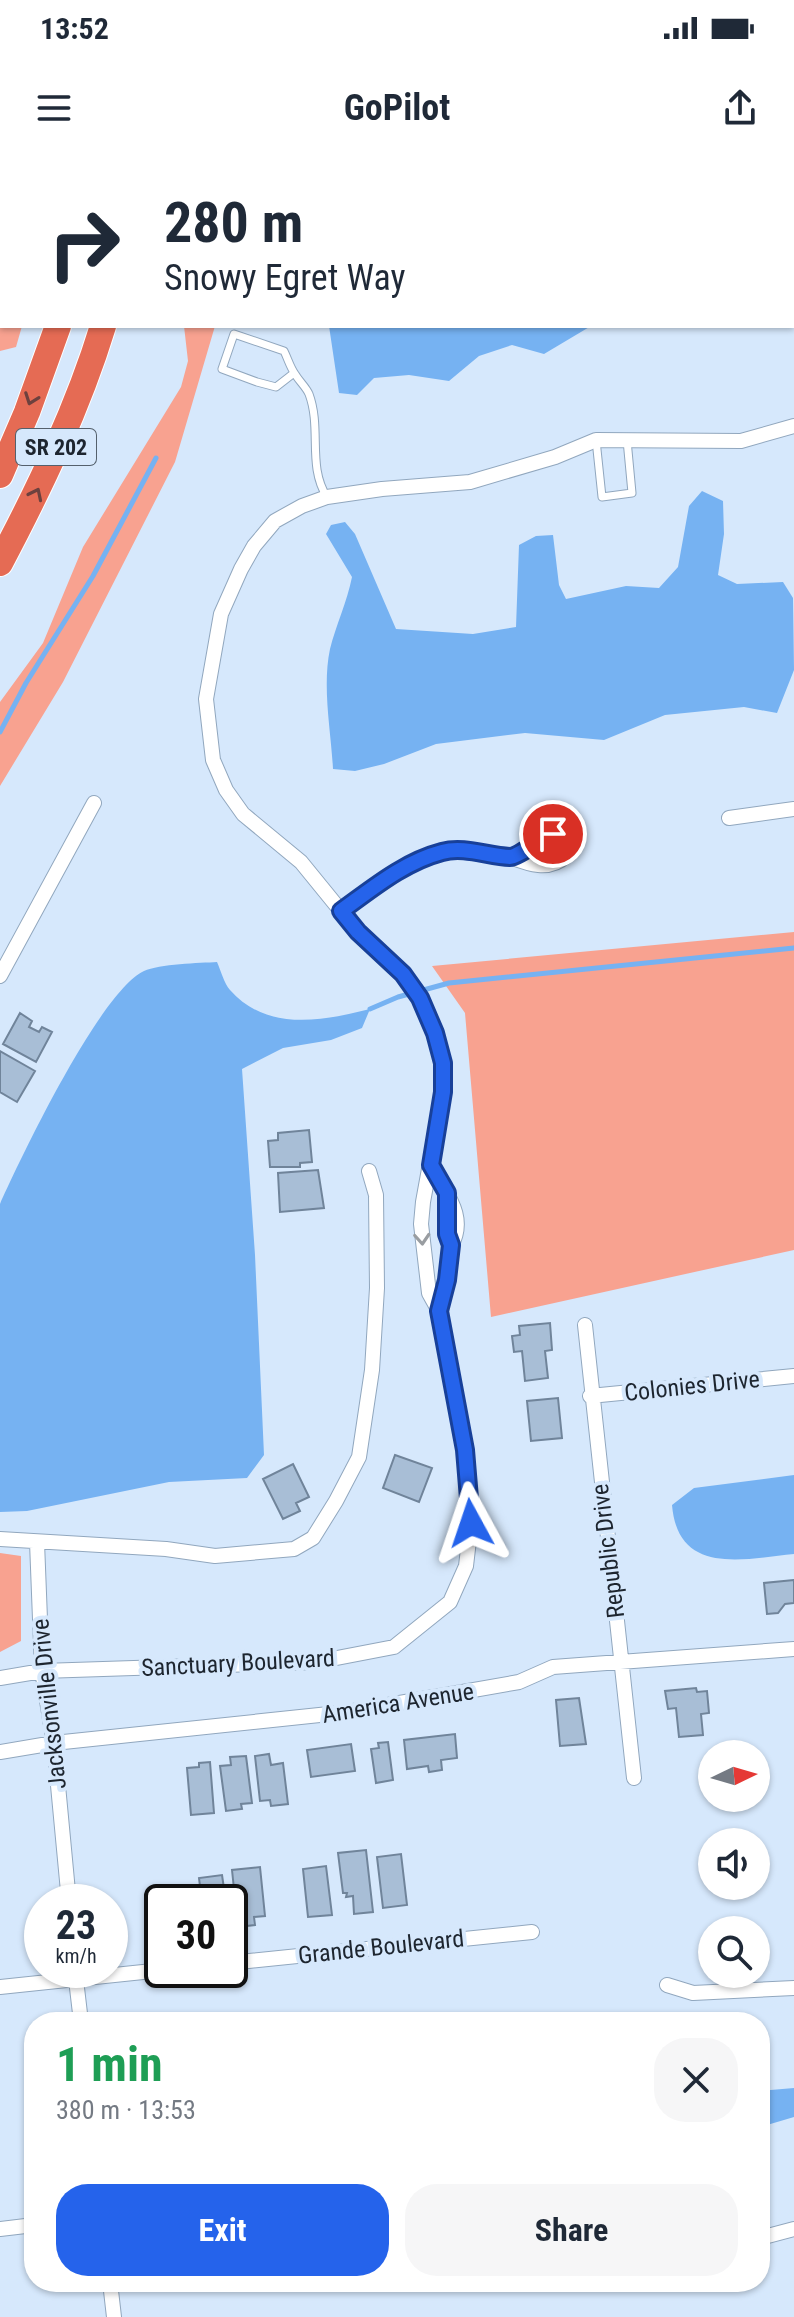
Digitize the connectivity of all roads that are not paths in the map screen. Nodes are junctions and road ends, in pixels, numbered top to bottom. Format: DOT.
graph roads {
  1 [pos="57,328"];
  2 [pos="102,328"];
  3 [pos="294,373"];
  4 [pos="794,426"];
  5 [pos="596,440"];
  6 [pos="627,440"];
  7 [pos="0,475"];
  8 [pos="327,497"];
  9 [pos="0,563"];
  10 [pos="94,803"];
  11 [pos="794,809"];
  12 [pos="729,818"];
  13 [pos="511,857"];
  14 [pos="341,911"];
  15 [pos="0,976"];
  16 [pos="431,1165"];
  17 [pos="369,1171"];
  18 [pos="439,1311"];
  19 [pos="585,1325"];
  20 [pos="794,1376"];
  21 [pos="590,1396"];
  22 [pos="0,1539"];
  23 [pos="37,1542"];
  24 [pos="794,1649"];
  25 [pos="622,1660"];
  26 [pos="42,1671"];
  27 [pos="0,1678"];
  28 [pos="54,1743"];
  29 [pos="0,1752"];
  30 [pos="634,1778"];
  31 [pos="67,1884"];
  32 [pos="532,1932"];
  33 [pos="248,1961"];
  34 [pos="24,1983"];
  35 [pos="667,1985"];
  36 [pos="0,1987"];
  37 [pos="77,1988"];
  38 [pos="794,1988"];
  39 [pos="80,2012"];
  40 [pos="24,2226"];
  41 [pos="0,2229"];
  42 [pos="794,2229"];
  43 [pos="770,2235"];
  44 [pos="111,2292"];
  45 [pos="114,2317"];
  1 -- 7 [label="highway, SR 202, one-way"];
  9 -- 2 [label="highway, SR 202, one-way"];
  3 -- 3 [label="lane"];
  3 -- 8 [label="lane"];
  4 -- 6 [label="street, Sanctuary Boulevard"];
  5 -- 6 [label="street, Sanctuary Boulevard"];
  5 -- 6 [label="lane"];
  5 -- 8 [label="street, Sanctuary Boulevard"];
  8 -- 14 [label="street, Sanctuary Boulevard"];
  10 -- 15 [label="street"];
  11 -- 12 [label="street"];
  13 -- 14 [label="street"];
  14 -- 16 [label="street, Sanctuary Boulevard"];
  16 -- 18 [label="street, Sanctuary Boulevard, one-way"];
  16 -- 18 [label="street, Sanctuary Boulevard"];
  17 -- 23 [label="street"];
  18 -- 26 [label="street, Sanctuary Boulevard"];
  19 -- 21 [label="street, Republic Drive"];
  20 -- 21 [label="street, Colonies Drive"];
  21 -- 25 [label="street, Republic Drive"];
  22 -- 23 [label="street"];
  23 -- 26 [label="street, Jacksonville Drive"];
  24 -- 25 [label="street, America Avenue"];
  25 -- 28 [label="street, America Avenue"];
  25 -- 30 [label="street, Republic Drive"];
  26 -- 27 [label="street, Sanctuary Boulevard"];
  26 -- 28 [label="street, Jacksonville Drive"];
  28 -- 29 [label="street, America Avenue"];
  28 -- 31 [label="street, Jacksonville Drive"];
  32 -- 33 [label="street, Grande Boulevard"];
  34 -- 36 [label="street"];
  35 -- 38 [label="street"];
  37 -- 39 [label="street"];
  40 -- 41 [label="street"];
  42 -- 43 [label="street"];
  44 -- 45 [label="street"];
}
